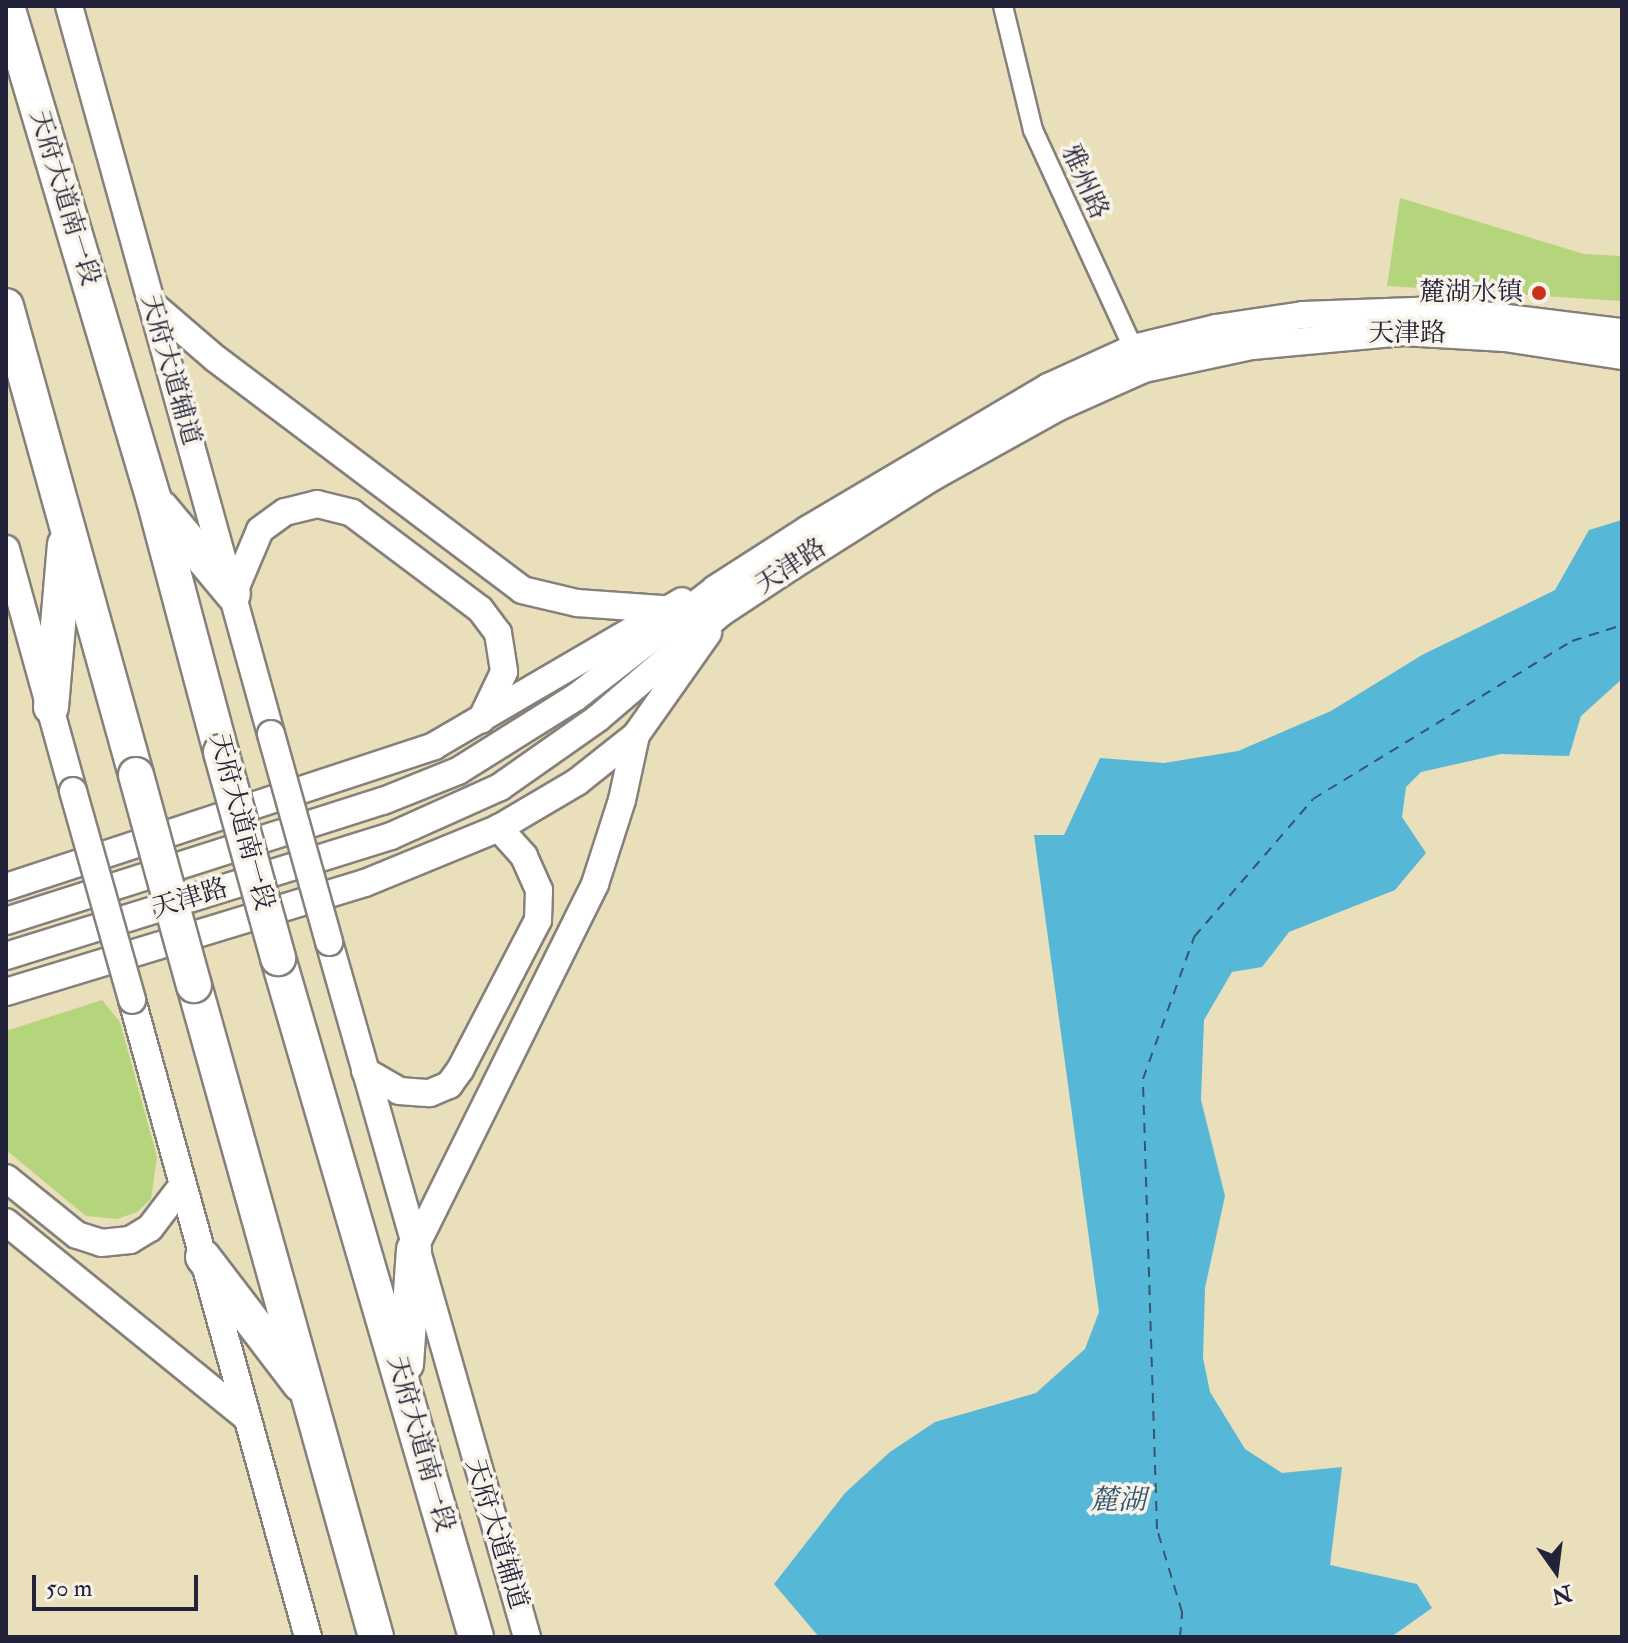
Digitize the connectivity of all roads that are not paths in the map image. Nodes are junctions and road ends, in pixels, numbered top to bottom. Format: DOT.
graph roads {
  1 [pos="7,6"];
  2 [pos="69,6"];
  3 [pos="1003,6"];
  4 [pos="152,304"];
  5 [pos="6,306"];
  6 [pos="1622,332"];
  7 [pos="1622,356"];
  8 [pos="1139,359"];
  9 [pos="154,500"];
  10 [pos="67,524"];
  11 [pos="6,549"];
  12 [pos="233,594"];
  13 [pos="718,601"];
  14 [pos="662,609"];
  15 [pos="6,627"];
  16 [pos="34,649"];
  17 [pos="51,707"];
  18 [pos="478,725"];
  19 [pos="636,735"];
  20 [pos="499,828"];
  21 [pos="6,887"];
  22 [pos="6,921"];
  23 [pos="6,956"];
  24 [pos="6,992"];
  25 [pos="365,1071"];
  26 [pos="6,1178"];
  27 [pos="182,1186"];
  28 [pos="6,1222"];
  29 [pos="414,1249"];
  30 [pos="203,1257"];
  31 [pos="404,1388"];
  32 [pos="312,1401"];
  33 [pos="247,1418"];
  34 [pos="308,1637"];
  35 [pos="376,1637"];
  36 [pos="476,1637"];
  37 [pos="527,1637"];
  1 -- 9 [label="highway, 天府大道南一段"];
  2 -- 4 [label="street, 天府大道辅道"];
  3 -- 8 [label="street, 雅州路"];
  4 -- 12 [label="street, 天府大道辅道"];
  4 -- 14 [label="street"];
  5 -- 10 [label="highway"];
  6 -- 8 [label="street, 天津路"];
  7 -- 8 [label="street, 天津路"];
  8 -- 13 [label="street, 天津路"];
  9 -- 12 [label="highway"];
  9 -- 31 [label="highway, 天府大道南一段, bridge"];
  10 -- 17 [label="highway"];
  10 -- 32 [label="highway, bridge"];
  11 -- 16 [label="street"];
  12 -- 18 [label="street"];
  12 -- 25 [label="street, 天府大道辅道, bridge"];
  13 -- 14 [label="street"];
  13 -- 19 [label="street"];
  13 -- 22 [label="street, 天津路"];
  13 -- 23 [label="street, 天津路"];
  14 -- 18 [label="street"];
  15 -- 16 [label="street"];
  16 -- 17 [label="street"];
  17 -- 27 [label="street, bridge"];
  18 -- 21 [label="street"];
  19 -- 20 [label="street"];
  19 -- 29 [label="street"];
  20 -- 24 [label="street"];
  20 -- 25 [label="street"];
  25 -- 29 [label="street, 天府大道辅道"];
  26 -- 27 [label="street"];
  27 -- 30 [label="street"];
  28 -- 33 [label="street"];
  29 -- 31 [label="highway"];
  29 -- 37 [label="street, 天府大道辅道"];
  30 -- 32 [label="highway"];
  30 -- 33 [label="street"];
  31 -- 36 [label="highway, 天府大道南一段"];
  32 -- 35 [label="highway"];
  33 -- 34 [label="street"];
}
